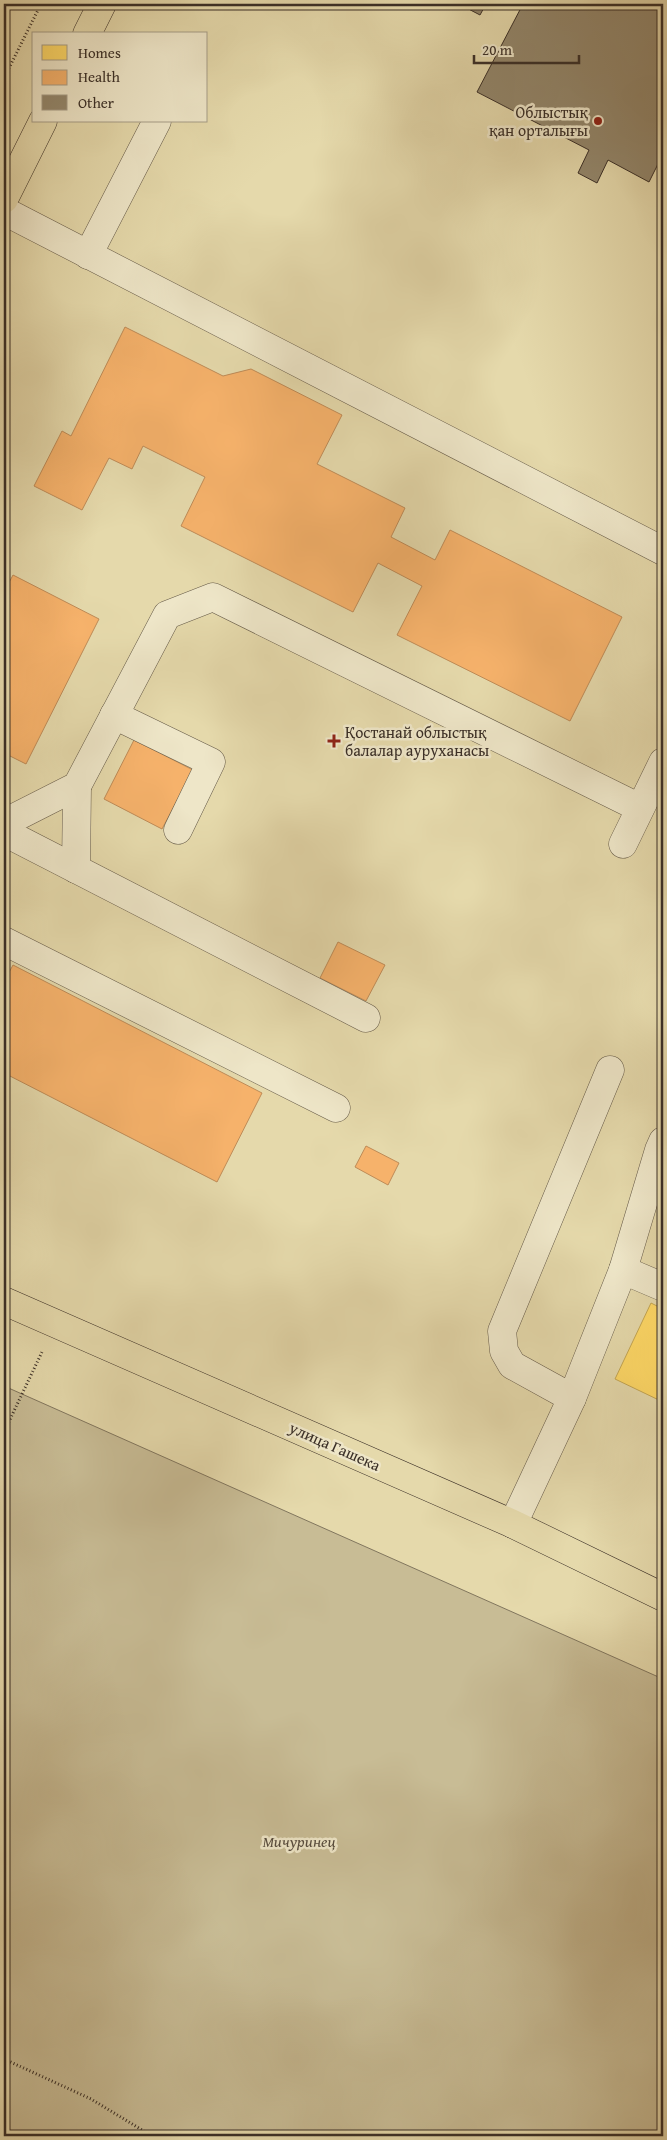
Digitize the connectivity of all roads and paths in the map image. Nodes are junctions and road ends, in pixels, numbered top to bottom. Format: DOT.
graph roads {
  1 [pos="41,4"];
  2 [pos="102,4"];
  3 [pos="88,32"];
  4 [pos="4,78"];
  5 [pos="42,122"];
  6 [pos="156,122"];
  7 [pos="4,199"];
  8 [pos="4,212"];
  9 [pos="88,255"];
  10 [pos="663,551"];
  11 [pos="114,716"];
  12 [pos="663,762"];
  13 [pos="77,786"];
  14 [pos="640,808"];
  15 [pos="4,823"];
  16 [pos="178,830"];
  17 [pos="4,832"];
  18 [pos="623,844"];
  19 [pos="76,869"];
  20 [pos="4,942"];
  21 [pos="366,1018"];
  22 [pos="610,1070"];
  23 [pos="336,1108"];
  24 [pos="662,1148"];
  25 [pos="623,1270"];
  26 [pos="663,1287"];
  27 [pos="4,1301"];
  28 [pos="55,1324"];
  29 [pos="572,1398"];
  30 [pos="4,1432"];
  31 [pos="513,1524"];
  32 [pos="663,1597"];
  33 [pos="4,2059"];
  34 [pos="152,2136"];
  1 -- 4 [label="path"];
  2 -- 3 [label="main road"];
  5 -- 7 [label="main road"];
  6 -- 9 [label="lane"];
  8 -- 9 [label="lane"];
  9 -- 10 [label="lane"];
  11 -- 13 [label="lane"];
  11 -- 14 [label="lane"];
  11 -- 16 [label="lane"];
  12 -- 14 [label="lane"];
  13 -- 15 [label="lane"];
  13 -- 19 [label="lane"];
  14 -- 18 [label="lane"];
  17 -- 19 [label="lane"];
  19 -- 21 [label="lane"];
  20 -- 23 [label="lane"];
  22 -- 29 [label="lane"];
  24 -- 25 [label="lane"];
  25 -- 26 [label="lane"];
  25 -- 29 [label="lane"];
  27 -- 28 [label="main road, улица Гашека"];
  28 -- 30 [label="path"];
  28 -- 31 [label="main road, улица Гашека"];
  29 -- 31 [label="lane"];
  31 -- 32 [label="main road, улица Гашека"];
  33 -- 34 [label="path"];
}
